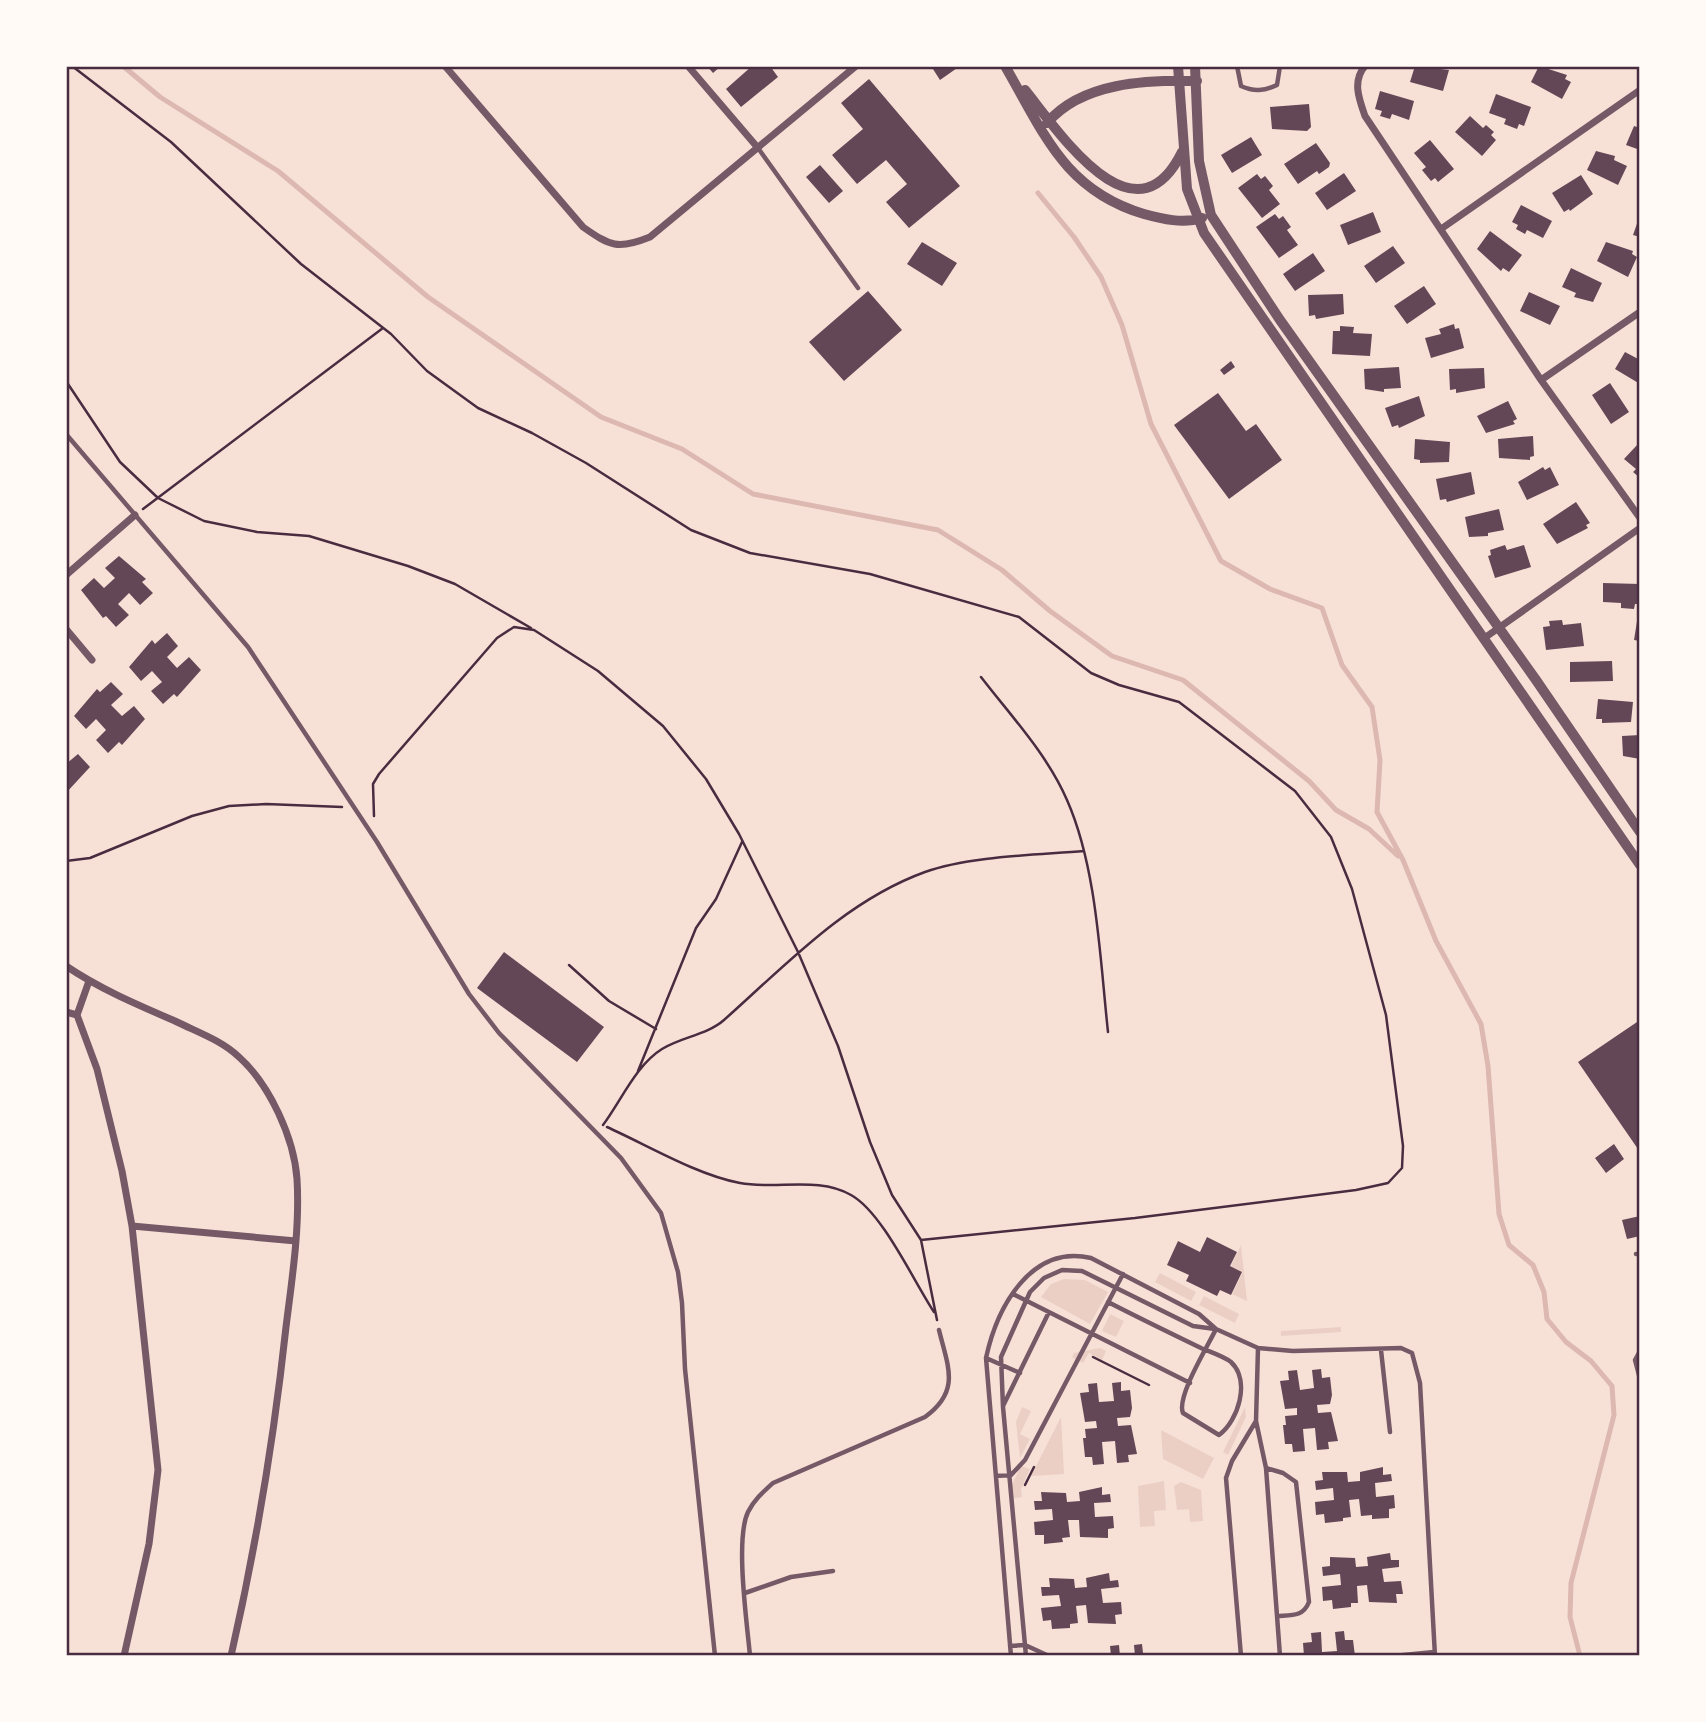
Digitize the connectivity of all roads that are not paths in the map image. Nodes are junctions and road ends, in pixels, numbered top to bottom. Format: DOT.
graph roads {
  1 [pos="445,66"];
  2 [pos="688,66"];
  3 [pos="856,66"];
  4 [pos="1005,66"];
  5 [pos="1178,66"];
  6 [pos="1195,66"];
  7 [pos="1237,66"];
  8 [pos="1280,66"];
  9 [pos="1365,66"];
  10 [pos="1178,81"];
  11 [pos="1197,81"];
  12 [pos="1640,90"];
  13 [pos="1049,120"];
  14 [pos="1042,130"];
  15 [pos="758,148"];
  16 [pos="1182,151"];
  17 [pos="1211,215"];
  18 [pos="1196,220"];
  19 [pos="1441,229"];
  20 [pos="858,288"];
  21 [pos="1640,312"];
  22 [pos="1541,380"];
  23 [pos="66,434"];
  24 [pos="135,515"];
  25 [pos="1640,518"];
  26 [pos="1640,528"];
  27 [pos="66,575"];
  28 [pos="66,629"];
  29 [pos="1498,629"];
  30 [pos="1483,639"];
  31 [pos="92,660"];
  32 [pos="1640,832"];
  33 [pos="1640,865"];
  34 [pos="66,966"];
  35 [pos="89,981"];
  36 [pos="66,1012"];
  37 [pos="77,1014"];
  38 [pos="132,1226"];
  39 [pos="296,1241"];
  40 [pos="1123,1275"];
  41 [pos="1117,1286"];
  42 [pos="1013,1294"];
  43 [pos="1026,1300"];
  44 [pos="1108,1302"];
  45 [pos="1049,1312"];
  46 [pos="1216,1329"];
  47 [pos="939,1330"];
  48 [pos="1092,1334"];
  49 [pos="1258,1348"];
  50 [pos="1206,1350"];
  51 [pos="1381,1350"];
  52 [pos="1640,1351"];
  53 [pos="986,1358"];
  54 [pos="1002,1367"];
  55 [pos="1020,1373"];
  56 [pos="1640,1379"];
  57 [pos="1190,1384"];
  58 [pos="1003,1407"];
  59 [pos="1256,1421"];
  60 [pos="1390,1433"];
  61 [pos="1266,1468"];
  62 [pos="1011,1475"];
  63 [pos="996,1476"];
  64 [pos="833,1571"];
  65 [pos="745,1593"];
  66 [pos="1277,1616"];
  67 [pos="1025,1645"];
  68 [pos="1010,1646"];
  69 [pos="1435,1654"];
  70 [pos="124,1656"];
  71 [pos="230,1656"];
  72 [pos="715,1656"];
  73 [pos="750,1656"];
  74 [pos="1010,1656"];
  75 [pos="1026,1656"];
  76 [pos="1049,1656"];
  77 [pos="1241,1656"];
  78 [pos="1280,1656"];
  79 [pos="1393,1656"];
  1 -- 15 [label="street"];
  2 -- 15 [label="street"];
  3 -- 15 [label="street"];
  4 -- 13 [label="street"];
  4 -- 14 [label="street"];
  5 -- 10 [label="street"];
  6 -- 11 [label="street"];
  7 -- 8 [label="lane"];
  9 -- 19 [label="street"];
  10 -- 11 [label="street"];
  10 -- 13 [label="street"];
  10 -- 16 [label="street"];
  11 -- 17 [label="street"];
  12 -- 19 [label="street"];
  13 -- 14 [label="street"];
  13 -- 16 [label="street"];
  14 -- 18 [label="street"];
  15 -- 20 [label="lane"];
  16 -- 18 [label="street"];
  17 -- 18 [label="street"];
  17 -- 29 [label="street"];
  18 -- 30 [label="street"];
  19 -- 22 [label="street"];
  21 -- 22 [label="street"];
  22 -- 25 [label="street"];
  23 -- 24 [label="lane"];
  24 -- 27 [label="street"];
  24 -- 72 [label="lane"];
  26 -- 29 [label="street"];
  28 -- 31 [label="street"];
  29 -- 30 [label="street"];
  29 -- 32 [label="street"];
  30 -- 33 [label="street"];
  34 -- 35 [label="street"];
  35 -- 37 [label="street"];
  35 -- 39 [label="street"];
  36 -- 37 [label="street"];
  37 -- 38 [label="street"];
  38 -- 39 [label="street"];
  38 -- 70 [label="street"];
  39 -- 71 [label="street"];
  40 -- 41 [label="lane"];
  40 -- 42 [label="lane"];
  40 -- 46 [label="lane"];
  41 -- 43 [label="lane"];
  41 -- 44 [label="lane"];
  41 -- 46 [label="lane"];
  42 -- 43 [label="lane"];
  42 -- 53 [label="lane"];
  43 -- 45 [label="lane"];
  43 -- 54 [label="lane"];
  44 -- 48 [label="lane"];
  44 -- 50 [label="lane"];
  45 -- 48 [label="lane"];
  45 -- 55 [label="lane"];
  46 -- 49 [label="lane"];
  46 -- 50 [label="lane"];
  47 -- 65 [label="lane"];
  48 -- 57 [label="lane"];
  48 -- 62 [label="lane"];
  49 -- 51 [label="lane"];
  49 -- 59 [label="lane"];
  50 -- 57 [label="lane"];
  50 -- 57 [label="lane"];
  51 -- 60 [label="lane"];
  51 -- 69 [label="lane"];
  52 -- 56 [label="lane"];
  53 -- 54 [label="lane"];
  53 -- 63 [label="lane"];
  54 -- 55 [label="lane"];
  54 -- 58 [label="lane"];
  55 -- 58 [label="lane"];
  58 -- 62 [label="lane"];
  59 -- 61 [label="lane"];
  59 -- 77 [label="lane"];
  61 -- 66 [label="lane"];
  61 -- 66 [label="lane"];
  62 -- 63 [label="lane"];
  62 -- 67 [label="lane"];
  63 -- 68 [label="lane"];
  64 -- 65 [label="lane"];
  65 -- 73 [label="lane"];
  66 -- 78 [label="lane"];
  67 -- 68 [label="lane"];
  67 -- 75 [label="lane"];
  67 -- 76 [label="lane"];
  68 -- 74 [label="lane"];
  69 -- 79 [label="lane"];
}
